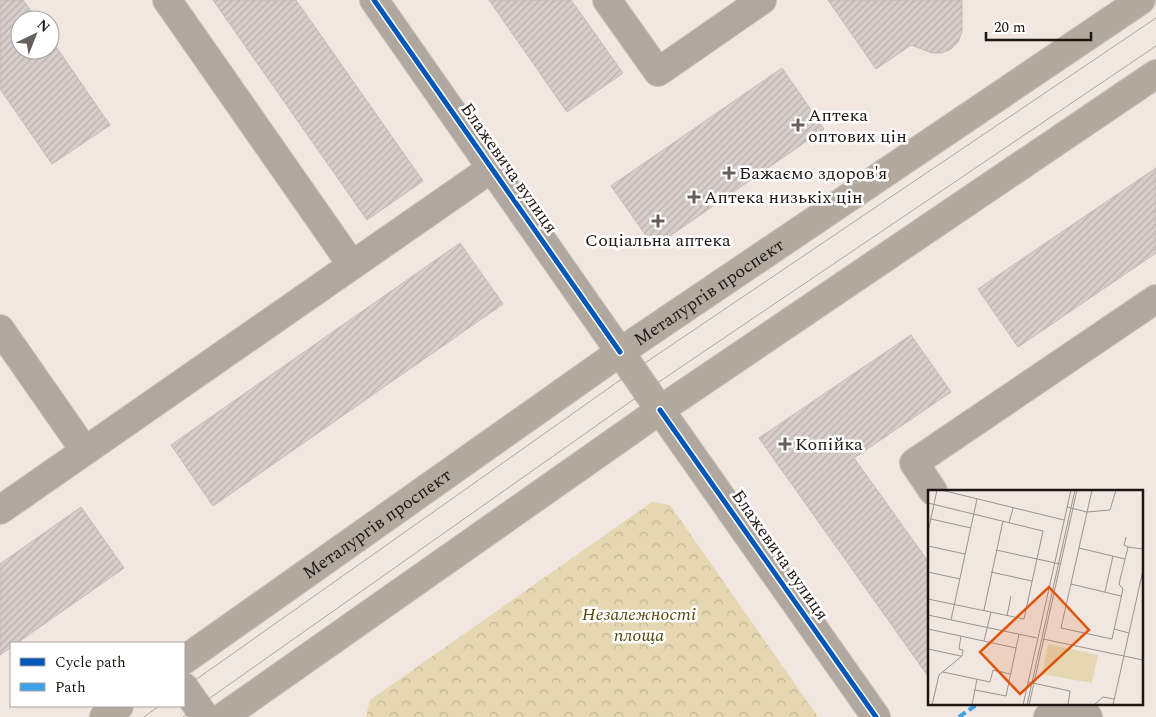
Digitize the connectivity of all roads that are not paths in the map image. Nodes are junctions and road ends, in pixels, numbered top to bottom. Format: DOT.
graph roads {
  1 [pos="167,0"];
  2 [pos="374,0"];
  3 [pos="608,0"];
  4 [pos="762,0"];
  5 [pos="1141,0"];
  6 [pos="1156,74"];
  7 [pos="492,168"];
  8 [pos="352,265"];
  9 [pos="1156,299"];
  10 [pos="0,329"];
  11 [pos="620,352"];
  12 [pos="660,410"];
  13 [pos="85,451"];
  14 [pos="932,490"];
  15 [pos="0,510"];
  16 [pos="185,659"];
  17 [pos="185,687"];
  18 [pos="1067,704"];
  19 [pos="1079,704"];
  20 [pos="118,707"];
  21 [pos="104,717"];
  22 [pos="205,717"];
  23 [pos="223,717"];
  24 [pos="876,717"];
  25 [pos="1048,717"];
  26 [pos="1088,717"];
  1 -- 8 [label="street"];
  2 -- 7 [label="street, Блажевича вулиця"];
  3 -- 4 [label="street"];
  5 -- 11 [label="main road, Металургів проспект"];
  6 -- 12 [label="main road"];
  7 -- 8 [label="street"];
  7 -- 11 [label="street, Блажевича вулиця"];
  8 -- 13 [label="street"];
  9 -- 14 [label="street"];
  10 -- 13 [label="street"];
  11 -- 12 [label="main road, Блажевича вулиця"];
  11 -- 16 [label="main road, Металургів проспект"];
  12 -- 23 [label="main road"];
  12 -- 24 [label="street, Блажевича вулиця"];
  13 -- 15 [label="street"];
  17 -- 22 [label="street"];
  18 -- 25 [label="street"];
  19 -- 26 [label="street"];
  20 -- 21 [label="main road"];
}
